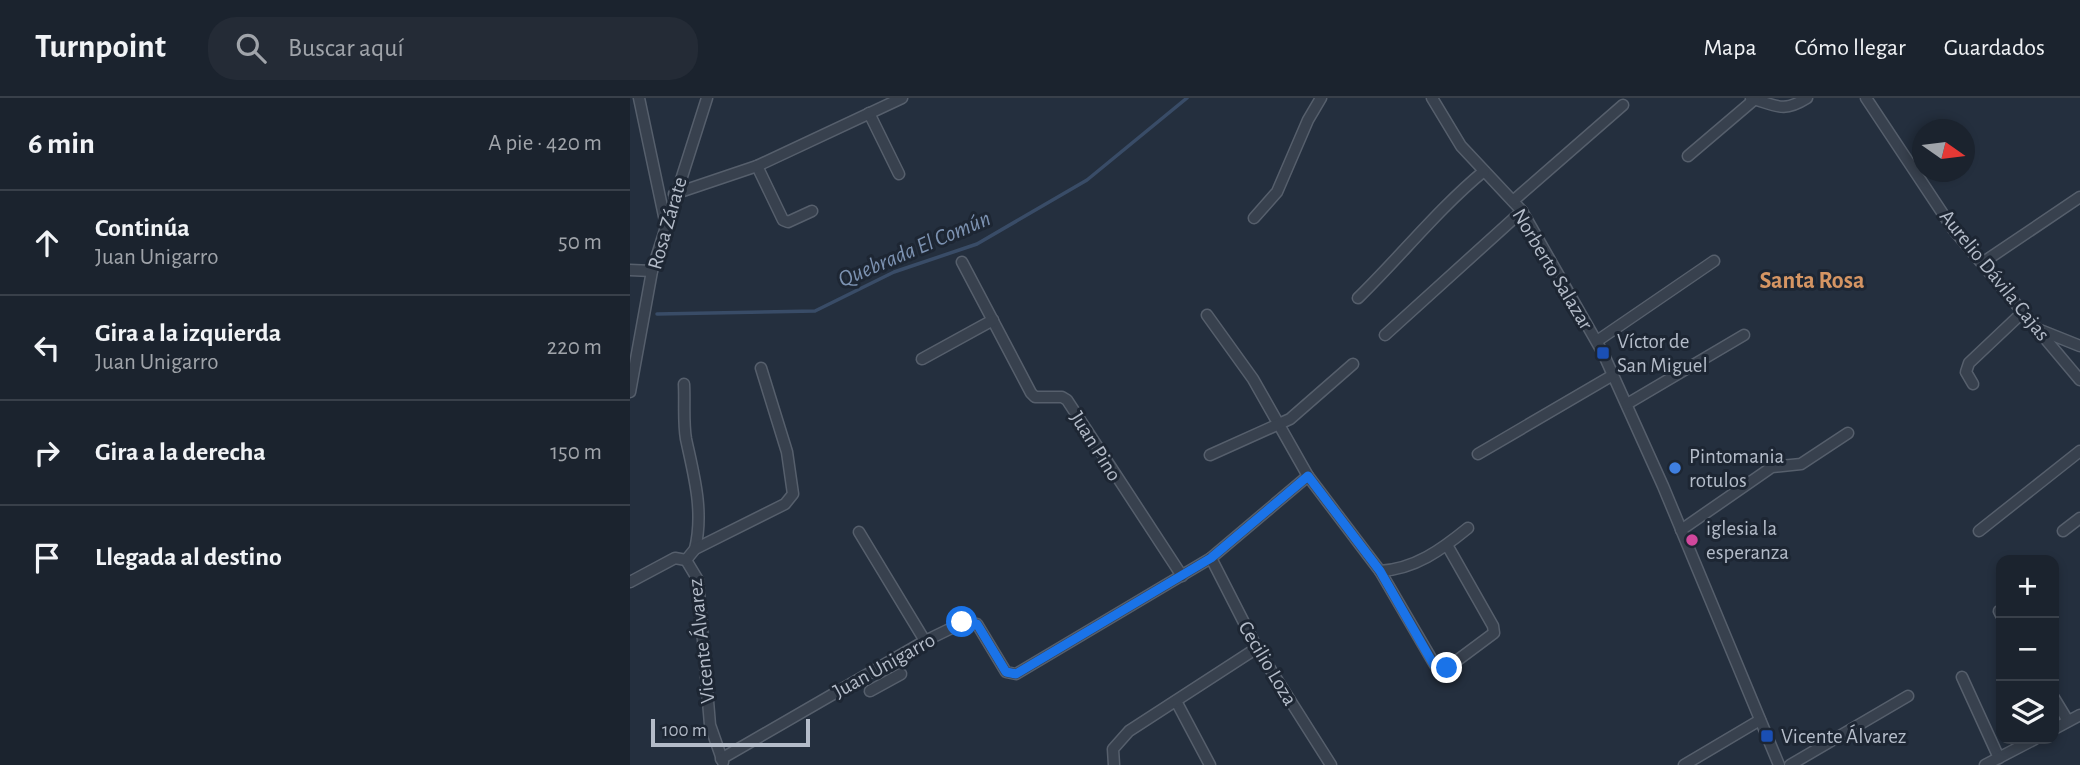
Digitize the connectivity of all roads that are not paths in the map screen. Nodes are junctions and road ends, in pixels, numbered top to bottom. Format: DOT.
graph roads {
  1 [pos="639,98"];
  2 [pos="706,98"];
  3 [pos="902,98"];
  4 [pos="1321,98"];
  5 [pos="1432,98"];
  6 [pos="1807,98"];
  7 [pos="1866,98"];
  8 [pos="1753,99"];
  9 [pos="1623,105"];
  10 [pos="869,113"];
  11 [pos="1688,156"];
  12 [pos="757,166"];
  13 [pos="1484,171"];
  14 [pos="899,174"];
  15 [pos="674,194"];
  16 [pos="2080,197"];
  17 [pos="1513,201"];
  18 [pos="812,211"];
  19 [pos="1521,211"];
  20 [pos="1254,218"];
  21 [pos="666,223"];
  22 [pos="1714,261"];
  23 [pos="962,262"];
  24 [pos="1982,263"];
  25 [pos="630,270"];
  26 [pos="652,271"];
  27 [pos="1359,298"];
  28 [pos="2023,312"];
  29 [pos="1207,315"];
  30 [pos="993,320"];
  31 [pos="2040,330"];
  32 [pos="1385,335"];
  33 [pos="1744,335"];
  34 [pos="1597,341"];
  35 [pos="2080,346"];
  36 [pos="922,359"];
  37 [pos="1353,364"];
  38 [pos="761,368"];
  39 [pos="1613,375"];
  40 [pos="2080,380"];
  41 [pos="684,384"];
  42 [pos="1973,384"];
  43 [pos="630,392"];
  44 [pos="1627,404"];
  45 [pos="1281,424"];
  46 [pos="1848,433"];
  47 [pos="2080,451"];
  48 [pos="1478,454"];
  49 [pos="1210,455"];
  50 [pos="1308,476"];
  51 [pos="2080,518"];
  52 [pos="1468,528"];
  53 [pos="1681,530"];
  54 [pos="1979,531"];
  55 [pos="2063,531"];
  56 [pos="859,532"];
  57 [pos="1447,545"];
  58 [pos="695,549"];
  59 [pos="1211,558"];
  60 [pos="681,559"];
  61 [pos="1380,571"];
  62 [pos="1182,576"];
  63 [pos="630,582"];
  64 [pos="925,641"];
  65 [pos="1257,648"];
  66 [pos="882,665"];
  67 [pos="901,674"];
  68 [pos="1962,677"];
  69 [pos="889,680"];
  70 [pos="870,691"];
  71 [pos="1908,696"];
  72 [pos="1176,701"];
  73 [pos="2059,706"];
  74 [pos="2080,715"];
  75 [pos="1760,720"];
  76 [pos="2068,721"];
  77 [pos="2059,726"];
  78 [pos="2026,744"];
  79 [pos="1999,758"];
  80 [pos="723,762"];
  81 [pos="1114,765"];
  82 [pos="1210,765"];
  83 [pos="1331,765"];
  84 [pos="1684,765"];
  85 [pos="1779,765"];
  86 [pos="1790,765"];
  87 [pos="1985,765"];
  1 -- 21 [label="street"];
  2 -- 15 [label="street, Rosa Zárate"];
  3 -- 10 [label="street"];
  4 -- 20 [label="street"];
  5 -- 13 [label="street, Norberto Salazar"];
  6 -- 8 [label="street"];
  7 -- 24 [label="street, Aurelio Dávila Cajas"];
  8 -- 11 [label="street"];
  9 -- 17 [label="street"];
  10 -- 12 [label="street"];
  10 -- 14 [label="street"];
  12 -- 15 [label="street"];
  12 -- 18 [label="street"];
  13 -- 17 [label="street, Norberto Salazar"];
  13 -- 27 [label="street"];
  15 -- 21 [label="street, Rosa Zárate"];
  16 -- 24 [label="street"];
  17 -- 19 [label="street, Norberto Salazar"];
  19 -- 32 [label="street"];
  19 -- 34 [label="street, Norberto Salazar"];
  21 -- 26 [label="street, Rosa Zárate"];
  22 -- 34 [label="street"];
  23 -- 30 [label="street, Juan Pino"];
  24 -- 28 [label="street, Aurelio Dávila Cajas"];
  25 -- 26 [label="street"];
  26 -- 43 [label="street, Rosa Zárate"];
  28 -- 31 [label="street, Aurelio Dávila Cajas"];
  28 -- 42 [label="street"];
  29 -- 45 [label="street"];
  30 -- 36 [label="street"];
  30 -- 62 [label="street, Juan Pino"];
  31 -- 35 [label="street"];
  31 -- 40 [label="street, Aurelio Dávila Cajas"];
  33 -- 44 [label="street"];
  34 -- 39 [label="street, Norberto Salazar"];
  37 -- 45 [label="street"];
  38 -- 58 [label="street"];
  39 -- 44 [label="street, Norberto Salazar"];
  39 -- 48 [label="street"];
  41 -- 58 [label="street"];
  44 -- 53 [label="street, Norberto Salazar"];
  45 -- 49 [label="street"];
  45 -- 50 [label="street"];
  46 -- 53 [label="street"];
  47 -- 54 [label="street"];
  50 -- 59 [label="street, Juan Unigarro"];
  50 -- 61 [label="street"];
  51 -- 55 [label="street"];
  52 -- 57 [label="street"];
  53 -- 75 [label="street, Norberto Salazar"];
  56 -- 64 [label="street"];
  57 -- 61 [label="street"];
  57 -- 61 [label="street"];
  58 -- 60 [label="street"];
  59 -- 62 [label="street, Juan Unigarro"];
  59 -- 65 [label="street, Cecilio Loza"];
  60 -- 63 [label="street, Vicente Álvarez"];
  60 -- 80 [label="street, Vicente Álvarez"];
  62 -- 64 [label="street, Juan Unigarro"];
  64 -- 66 [label="street, Juan Unigarro"];
  65 -- 72 [label="street"];
  65 -- 83 [label="street, Cecilio Loza"];
  66 -- 69 [label="street"];
  66 -- 80 [label="street, Juan Unigarro"];
  67 -- 69 [label="street"];
  68 -- 79 [label="street"];
  69 -- 70 [label="street"];
  71 -- 86 [label="street"];
  72 -- 81 [label="street"];
  72 -- 82 [label="street"];
  73 -- 76 [label="street"];
  74 -- 76 [label="street"];
  75 -- 84 [label="street"];
  75 -- 85 [label="street, Norberto Salazar"];
  76 -- 77 [label="street"];
  78 -- 79 [label="street"];
  79 -- 87 [label="street"];
}
